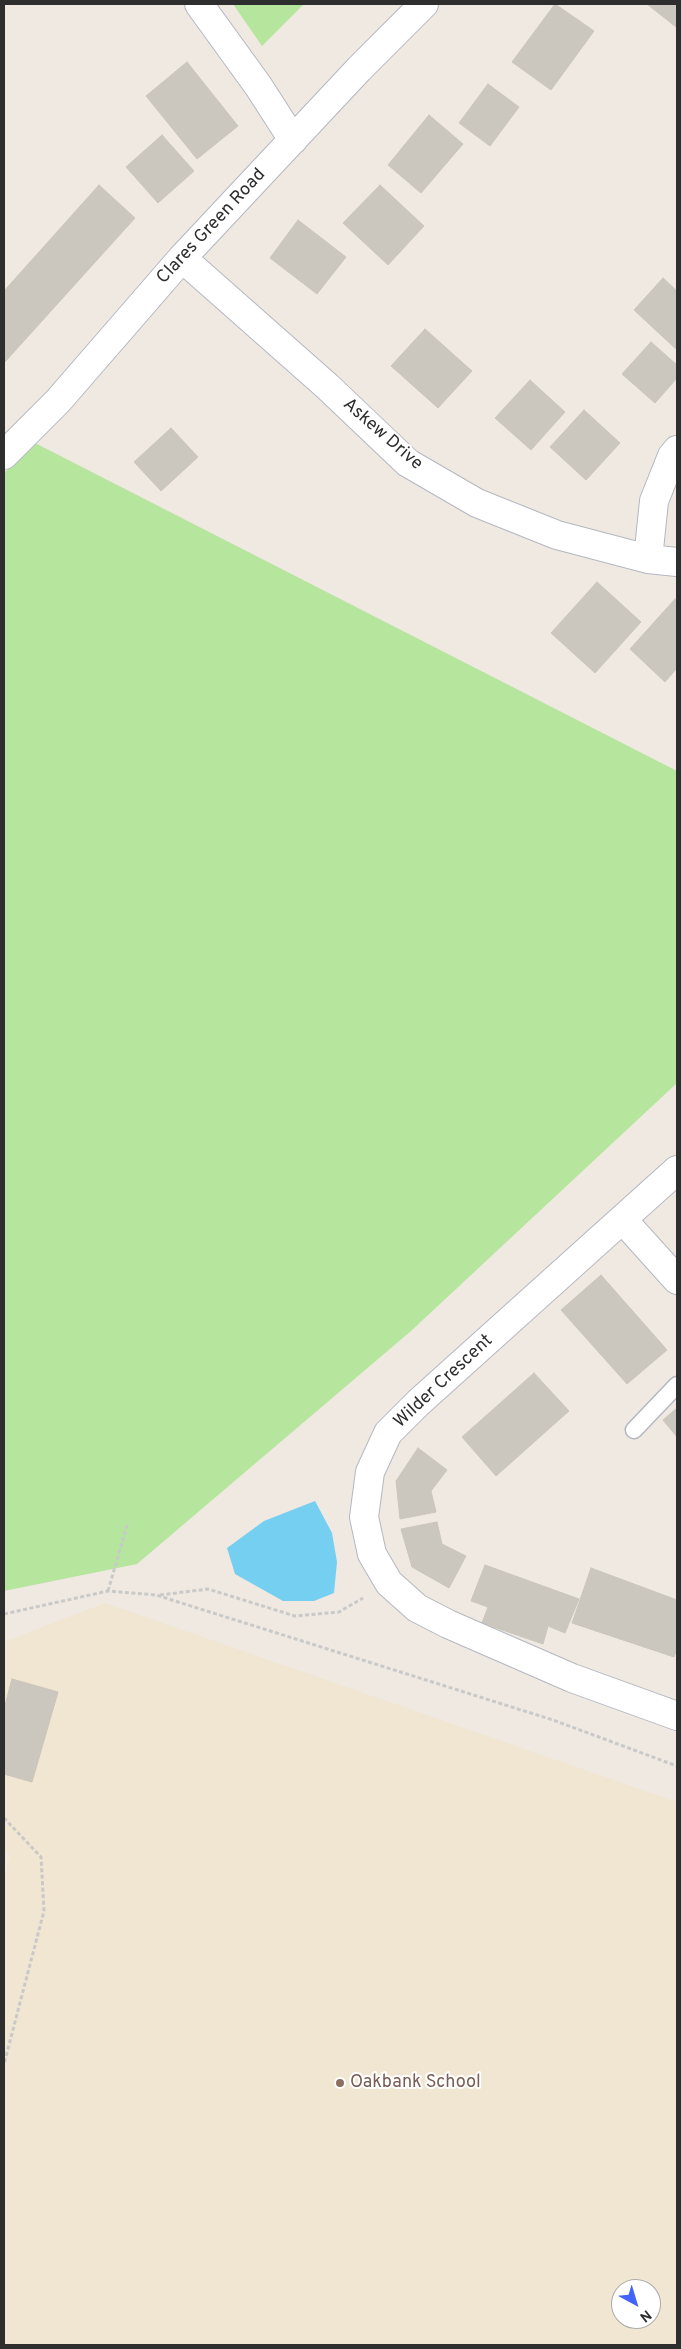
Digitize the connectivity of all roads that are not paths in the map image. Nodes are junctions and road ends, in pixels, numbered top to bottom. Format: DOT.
graph roads {
  1 [pos="199,4"];
  2 [pos="424,4"];
  3 [pos="293,140"];
  4 [pos="182,258"];
  5 [pos="677,450"];
  6 [pos="4,455"];
  7 [pos="648,558"];
  8 [pos="677,562"];
  9 [pos="677,1170"];
  10 [pos="623,1220"];
  11 [pos="677,1280"];
  12 [pos="677,1385"];
  13 [pos="634,1430"];
  14 [pos="677,1716"];
  1 -- 3 [label="street"];
  2 -- 3 [label="street, Clares Green Road"];
  3 -- 4 [label="street, Clares Green Road"];
  4 -- 6 [label="street, Clares Green Road"];
  4 -- 7 [label="street, Askew Drive"];
  5 -- 7 [label="street"];
  7 -- 8 [label="street, Askew Drive"];
  9 -- 10 [label="street, Wilder Crescent"];
  10 -- 11 [label="street"];
  10 -- 14 [label="street, Wilder Crescent"];
  12 -- 13 [label="lane"];
}
